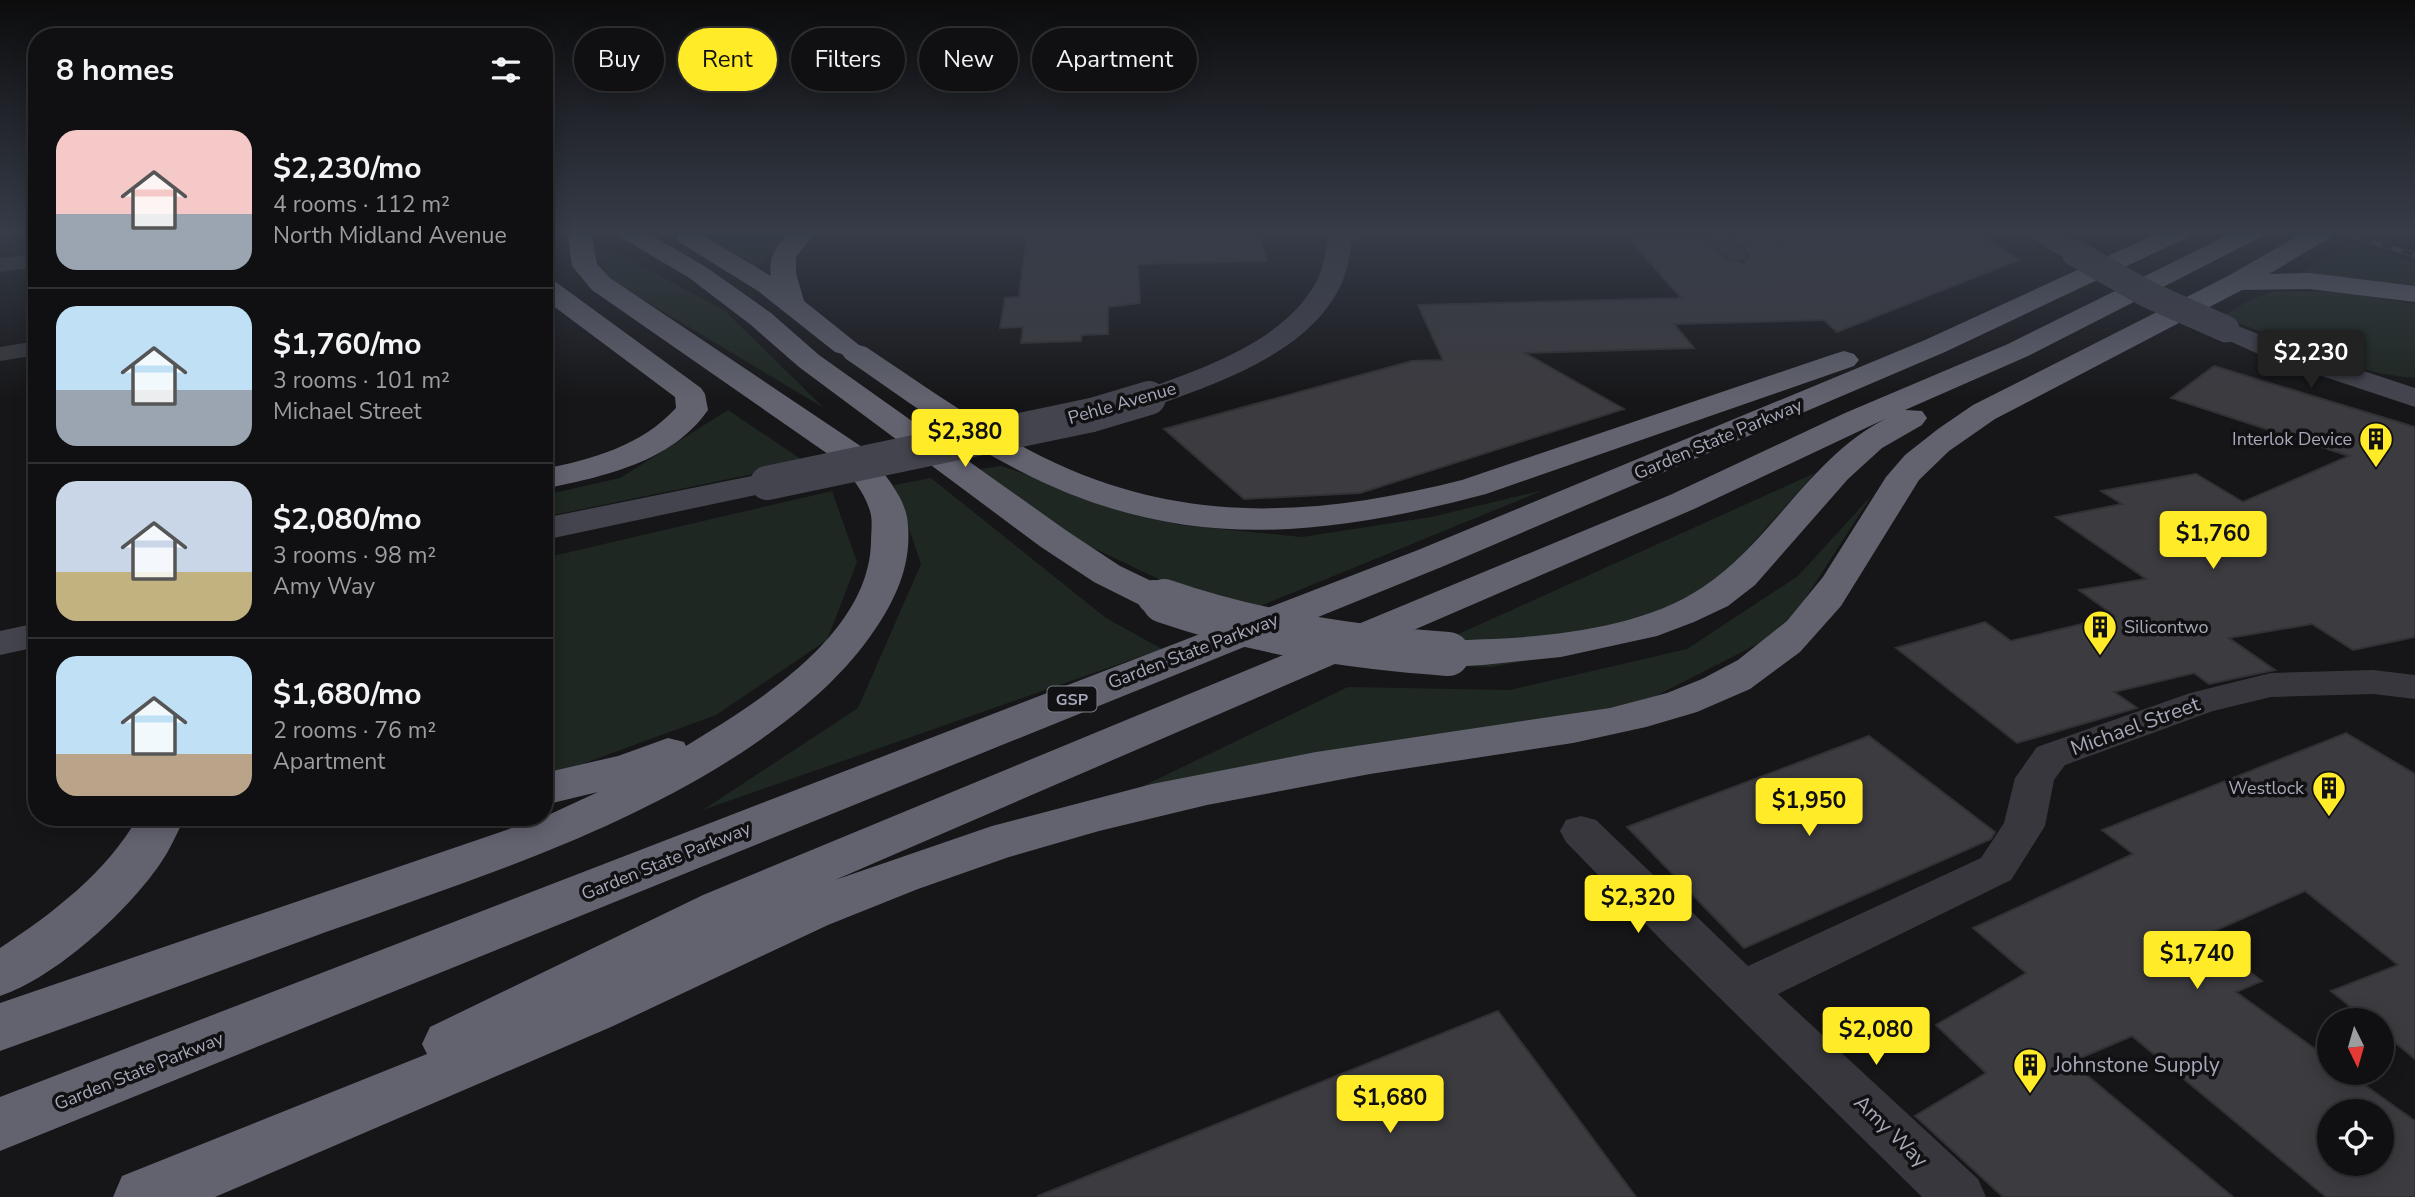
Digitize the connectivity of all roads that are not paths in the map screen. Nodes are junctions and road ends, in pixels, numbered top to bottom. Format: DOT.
graph roads {
  1 [pos="569,288"];
  2 [pos="607,288"];
  3 [pos="712,288"];
  4 [pos="719,288"];
  5 [pos="771,288"];
  6 [pos="787,288"];
  7 [pos="1325,288"];
  8 [pos="2041,288"];
  9 [pos="2051,288"];
  10 [pos="2126,288"];
  11 [pos="2142,288"];
  12 [pos="2226,288"];
  13 [pos="2367,288"];
  14 [pos="553,293"];
  15 [pos="731,296"];
  16 [pos="2415,297"];
  17 [pos="792,304"];
  18 [pos="2226,329"];
  19 [pos="28,349"];
  20 [pos="2018,350"];
  21 [pos="0,354"];
  22 [pos="2415,382"];
  23 [pos="744,384"];
  24 [pos="2415,398"];
  25 [pos="553,477"];
  26 [pos="553,527"];
  27 [pos="28,637"];
  28 [pos="0,643"];
  29 [pos="836,656"];
  30 [pos="2415,687"];
  31 [pos="553,787"];
  32 [pos="157,826"];
  33 [pos="1581,831"];
  34 [pos="0,974"];
  35 [pos="1743,989"];
  36 [pos="0,1027"];
  37 [pos="0,1124"];
  38 [pos="125,1197"];
  39 [pos="144,1197"];
  40 [pos="1959,1197"];
  1 -- 23 [label="highway"];
  2 -- 23 [label="highway"];
  3 -- 15 [label="highway"];
  4 -- 15 [label="highway"];
  5 -- 17 [label="highway"];
  6 -- 17 [label="highway"];
  7 -- 26 [label="street, Pehle Avenue, bridge"];
  8 -- 17 [label="highway"];
  9 -- 37 [label="highway, Garden State Parkway / GSP"];
  10 -- 18 [label="street, bridge"];
  11 -- 20 [label="highway"];
  12 -- 39 [label="highway"];
  13 -- 16 [label="highway"];
  14 -- 25 [label="highway"];
  15 -- 20 [label="highway, bridge"];
  18 -- 22 [label="street"];
  18 -- 24 [label="street"];
  19 -- 21 [label="street"];
  20 -- 38 [label="highway"];
  23 -- 29 [label="highway"];
  27 -- 28 [label="street"];
  29 -- 31 [label="highway"];
  29 -- 36 [label="highway"];
  30 -- 35 [label="street, Michael Street"];
  32 -- 34 [label="highway"];
  33 -- 35 [label="street, Amy Way"];
  35 -- 40 [label="street, Amy Way"];
}
